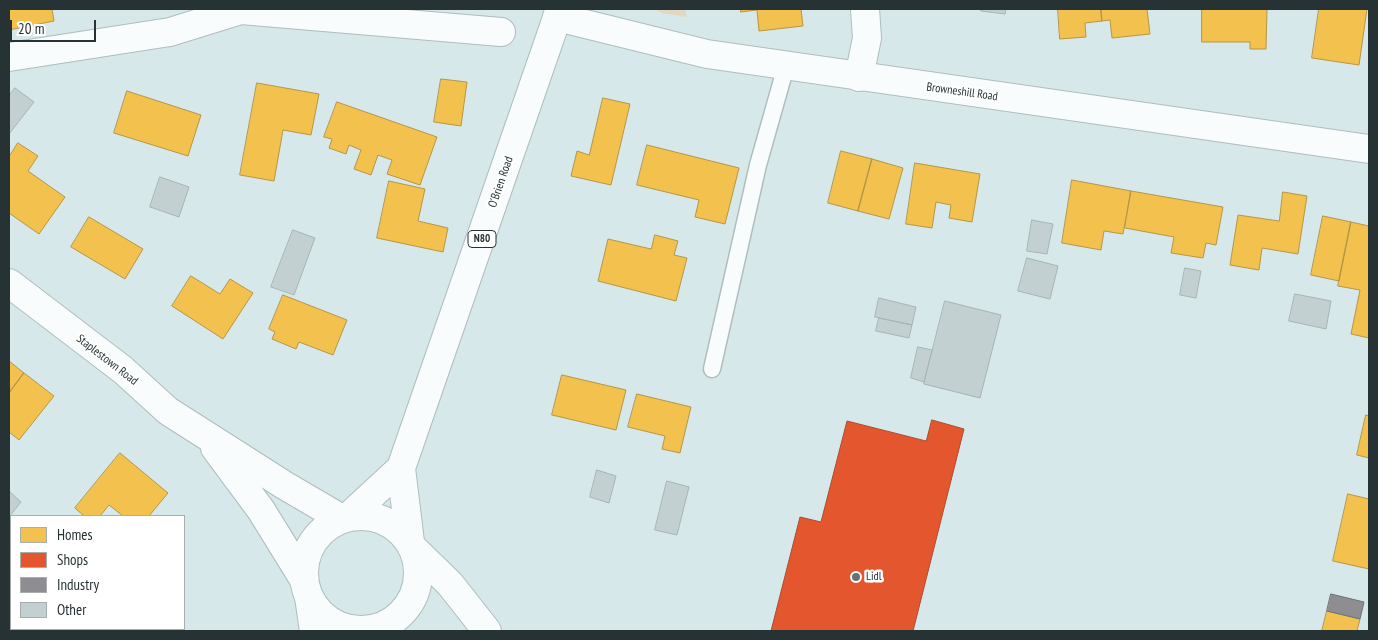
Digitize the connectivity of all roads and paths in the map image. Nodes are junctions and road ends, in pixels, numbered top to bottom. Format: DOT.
graph roads {
  1 [pos="242,9"];
  2 [pos="865,9"];
  3 [pos="559,13"];
  4 [pos="501,32"];
  5 [pos="9,57"];
  6 [pos="786,66"];
  7 [pos="859,77"];
  8 [pos="1369,149"];
  9 [pos="9,283"];
  10 [pos="712,369"];
  11 [pos="206,435"];
  12 [pos="401,468"];
  13 [pos="345,518"];
  14 [pos="411,544"];
  15 [pos="306,588"];
  16 [pos="380,630"];
  17 [pos="314,631"];
  18 [pos="487,631"];
  1 -- 4 [label="main road"];
  1 -- 5 [label="main road"];
  2 -- 7 [label="main road"];
  3 -- 6 [label="main road, Browneshill Road"];
  3 -- 12 [label="main road, O'Brien Road / N80"];
  6 -- 7 [label="main road, Browneshill Road"];
  6 -- 10 [label="lane"];
  7 -- 8 [label="main road, Browneshill Road"];
  9 -- 11 [label="main road, Staplestown Road"];
  11 -- 13 [label="main road, Staplestown Road"];
  11 -- 15 [label="main road, Staplestown Road"];
  12 -- 13 [label="main road, O'Brien Road / N80"];
  12 -- 14 [label="main road, O'Brien Road / N80"];
  13 -- 14 [label="main road"];
  13 -- 15 [label="main road, N80"];
  14 -- 16 [label="main road, N80"];
  14 -- 18 [label="main road"];
  15 -- 16 [label="main road, N80"];
  15 -- 17 [label="main road"];
}
